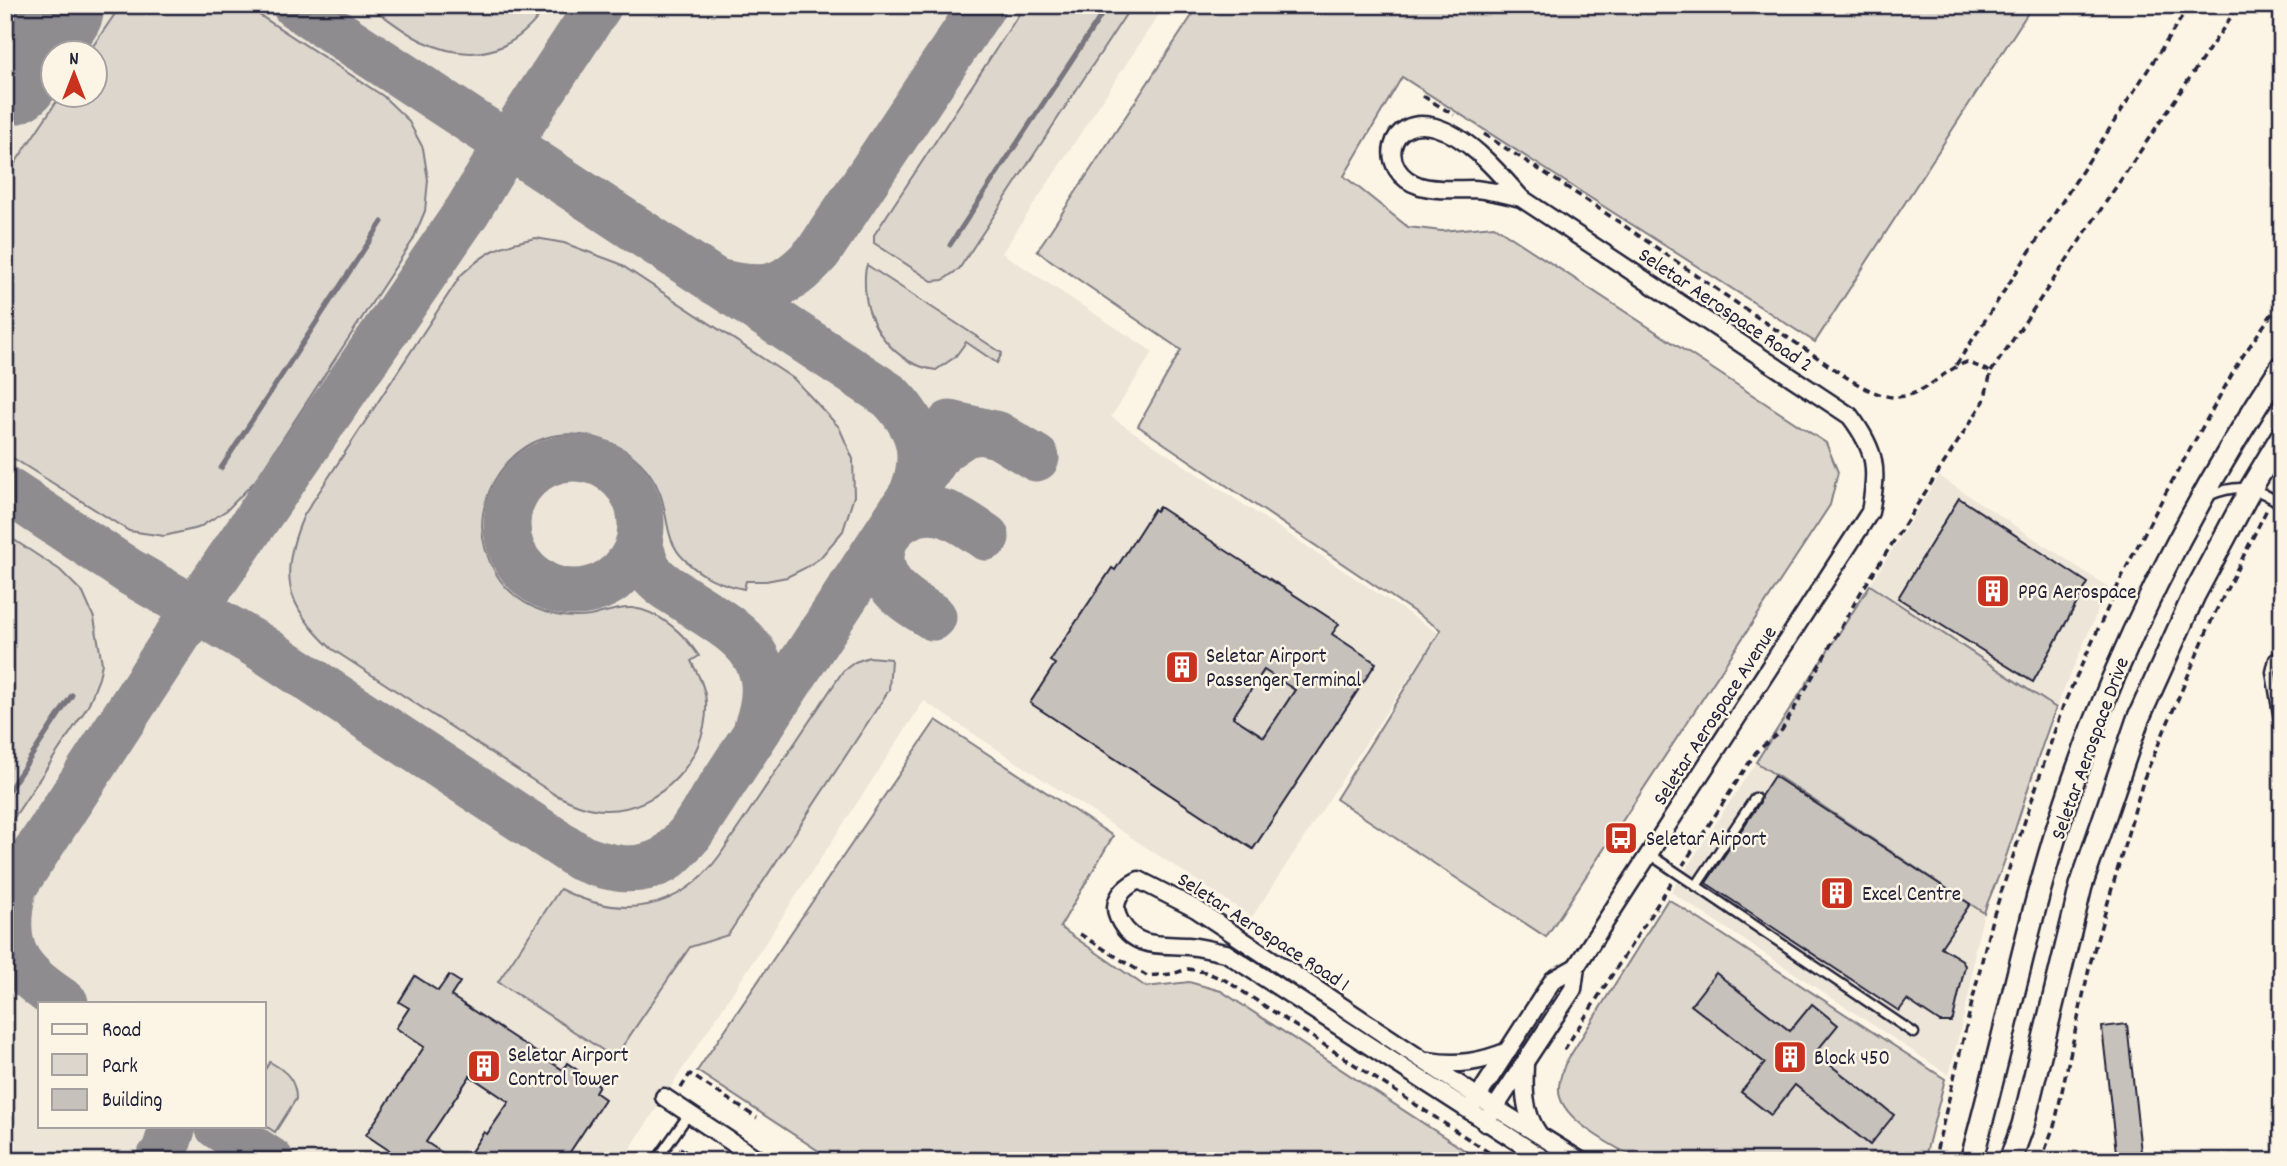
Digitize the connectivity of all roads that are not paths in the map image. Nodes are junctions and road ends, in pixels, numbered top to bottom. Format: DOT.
graph roads {
  1 [pos="1521,198"];
  2 [pos="2282,366"];
  3 [pos="2282,436"];
  4 [pos="1876,480"];
  5 [pos="2250,488"];
  6 [pos="2201,499"];
  7 [pos="2282,505"];
  8 [pos="2282,653"];
  9 [pos="2282,738"];
  10 [pos="1755,798"];
  11 [pos="1649,854"];
  12 [pos="1696,886"];
  13 [pos="1576,967"];
  14 [pos="1310,985"];
  15 [pos="1300,1000"];
  16 [pos="1914,1033"];
  17 [pos="1508,1051"];
  18 [pos="1426,1061"];
  19 [pos="1525,1062"];
  20 [pos="1478,1097"];
  21 [pos="668,1099"];
  22 [pos="1496,1107"];
  23 [pos="1468,1111"];
  24 [pos="690,1114"];
  25 [pos="1485,1123"];
  26 [pos="1539,1135"];
  27 [pos="656,1161"];
  28 [pos="760,1161"];
  29 [pos="1547,1161"];
  30 [pos="1581,1161"];
  31 [pos="1971,1161"];
  32 [pos="2011,1161"];
  1 -- 1 [label="street, Seletar Aerospace Road 2"];
  1 -- 4 [label="street, Seletar Aerospace Road 2"];
  2 -- 6 [label="street, Seletar Aerospace Drive"];
  3 -- 5 [label="street, Seletar Aerospace Drive"];
  4 -- 11 [label="street, Seletar Aerospace Avenue"];
  5 -- 6 [label="lane"];
  5 -- 7 [label="lane"];
  5 -- 32 [label="street, Seletar Aerospace Drive"];
  6 -- 31 [label="street, Seletar Aerospace Drive"];
  8 -- 9 [label="lane"];
  10 -- 12 [label="lane"];
  11 -- 12 [label="lane"];
  11 -- 13 [label="street, Seletar Aerospace Avenue"];
  12 -- 16 [label="lane"];
  13 -- 17 [label="street, Seletar Aerospace Avenue"];
  13 -- 19 [label="street, Seletar Aerospace Avenue"];
  14 -- 15 [label="street"];
  14 -- 15 [label="street, Seletar Aerospace Road 1"];
  14 -- 18 [label="street, Seletar Aerospace Road 1"];
  15 -- 23 [label="street, Seletar Aerospace Road 1"];
  17 -- 18 [label="street"];
  17 -- 20 [label="street, Seletar Aerospace Avenue"];
  18 -- 20 [label="street, Seletar Aerospace Road 1"];
  19 -- 22 [label="street, Seletar Aerospace Avenue"];
  19 -- 26 [label="street"];
  20 -- 22 [label="street, Seletar Aerospace Road 1"];
  20 -- 23 [label="street, Seletar Aerospace Avenue"];
  21 -- 24 [label="street"];
  22 -- 25 [label="street, Seletar Aerospace Avenue"];
  22 -- 26 [label="street, Seletar Aerospace Road 1"];
  23 -- 25 [label="street, Seletar Aerospace Road 1"];
  24 -- 27 [label="lane"];
  24 -- 28 [label="street"];
  25 -- 29 [label="street, Seletar Aerospace Road 1"];
  26 -- 30 [label="street, Seletar Aerospace Road 1"];
}
